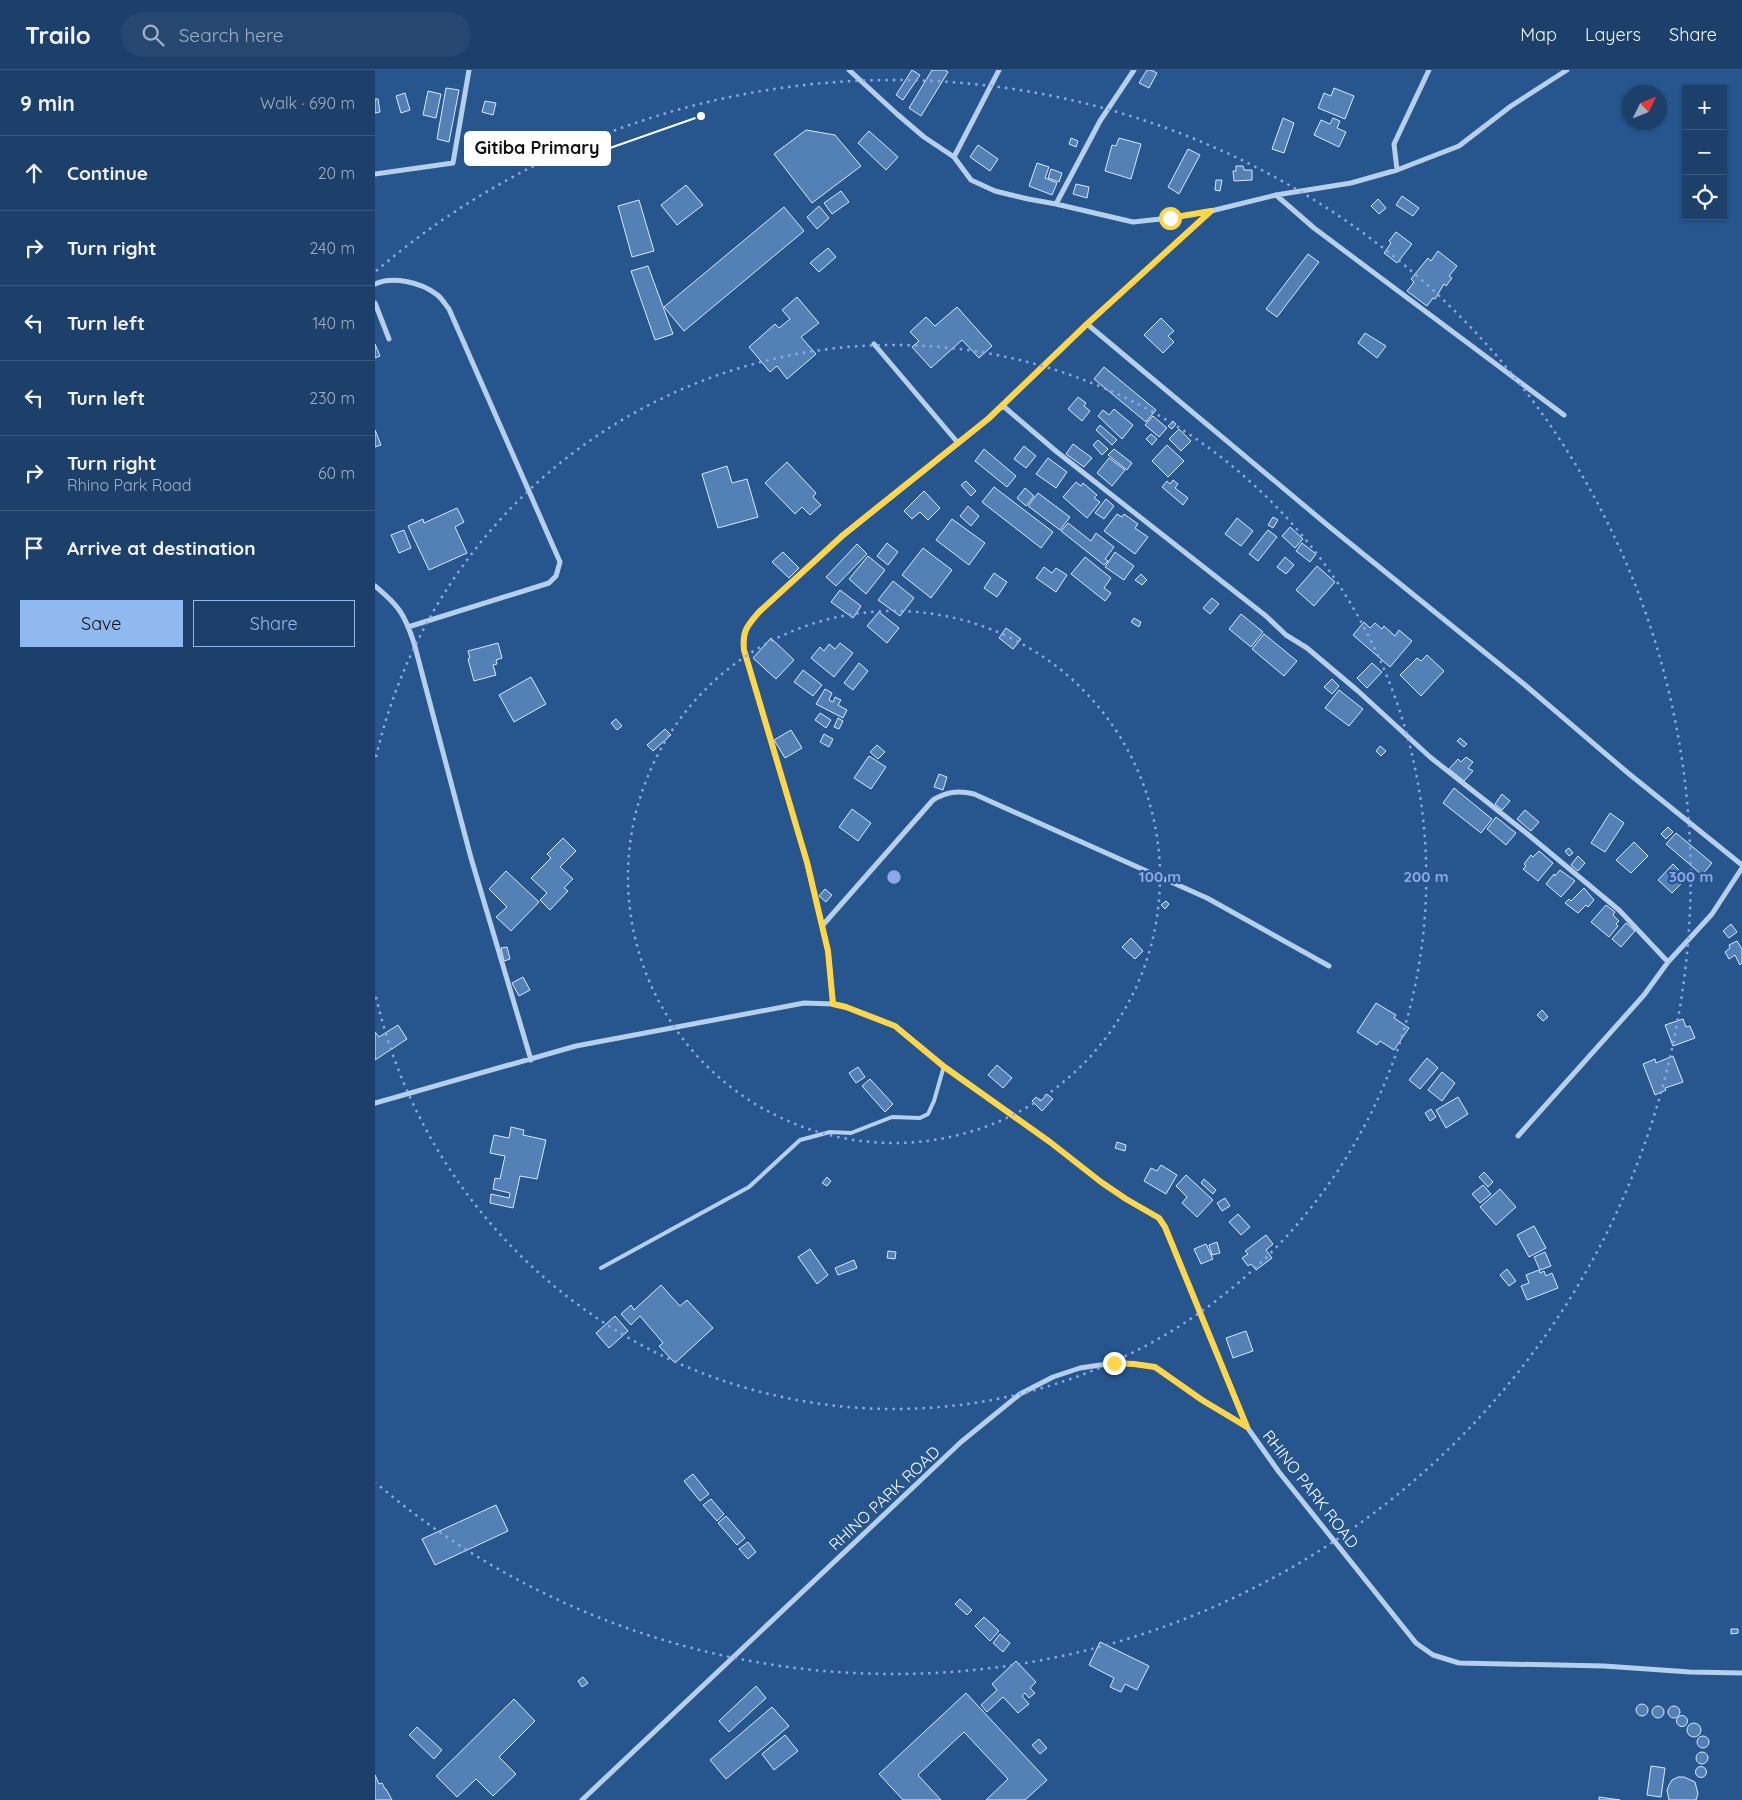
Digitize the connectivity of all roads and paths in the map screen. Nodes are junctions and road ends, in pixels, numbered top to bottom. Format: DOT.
graph roads {
  1 [pos="469,70"];
  2 [pos="849,70"];
  3 [pos="999,70"];
  4 [pos="1134,70"];
  5 [pos="1429,70"];
  6 [pos="1567,70"];
  7 [pos="954,156"];
  8 [pos="1397,170"];
  9 [pos="375,174"];
  10 [pos="1275,195"];
  11 [pos="1056,204"];
  12 [pos="1211,211"];
  13 [pos="375,284"];
  14 [pos="375,303"];
  15 [pos="1087,324"];
  16 [pos="389,339"];
  17 [pos="874,344"];
  18 [pos="1002,405"];
  19 [pos="1564,415"];
  20 [pos="959,443"];
  21 [pos="375,586"];
  22 [pos="408,626"];
  23 [pos="1742,864"];
  24 [pos="1742,868"];
  25 [pos="821,926"];
  26 [pos="1668,962"];
  27 [pos="1329,966"];
  28 [pos="833,1004"];
  29 [pos="531,1060"];
  30 [pos="943,1066"];
  31 [pos="375,1103"];
  32 [pos="1517,1136"];
  33 [pos="601,1268"];
  34 [pos="1247,1427"];
  35 [pos="1742,1672"];
  36 [pos="582,1800"];
  1 -- 9 [label="street"];
  2 -- 7 [label="street"];
  3 -- 7 [label="street"];
  4 -- 11 [label="street"];
  5 -- 8 [label="street"];
  6 -- 8 [label="street"];
  7 -- 11 [label="street"];
  8 -- 10 [label="street"];
  10 -- 12 [label="street"];
  10 -- 19 [label="street"];
  11 -- 12 [label="street"];
  12 -- 15 [label="street"];
  13 -- 22 [label="street"];
  14 -- 16 [label="street"];
  15 -- 18 [label="street"];
  15 -- 23 [label="street"];
  17 -- 20 [label="street"];
  18 -- 20 [label="street"];
  18 -- 26 [label="street"];
  20 -- 25 [label="street"];
  21 -- 22 [label="street"];
  22 -- 29 [label="street"];
  24 -- 26 [label="street"];
  25 -- 27 [label="street"];
  25 -- 28 [label="street"];
  26 -- 32 [label="street"];
  28 -- 29 [label="street"];
  28 -- 30 [label="street"];
  29 -- 31 [label="street"];
  30 -- 33 [label="lane"];
  30 -- 34 [label="street"];
  34 -- 35 [label="street, RHINO PARK ROAD"];
  34 -- 36 [label="street, RHINO PARK ROAD"];
}
